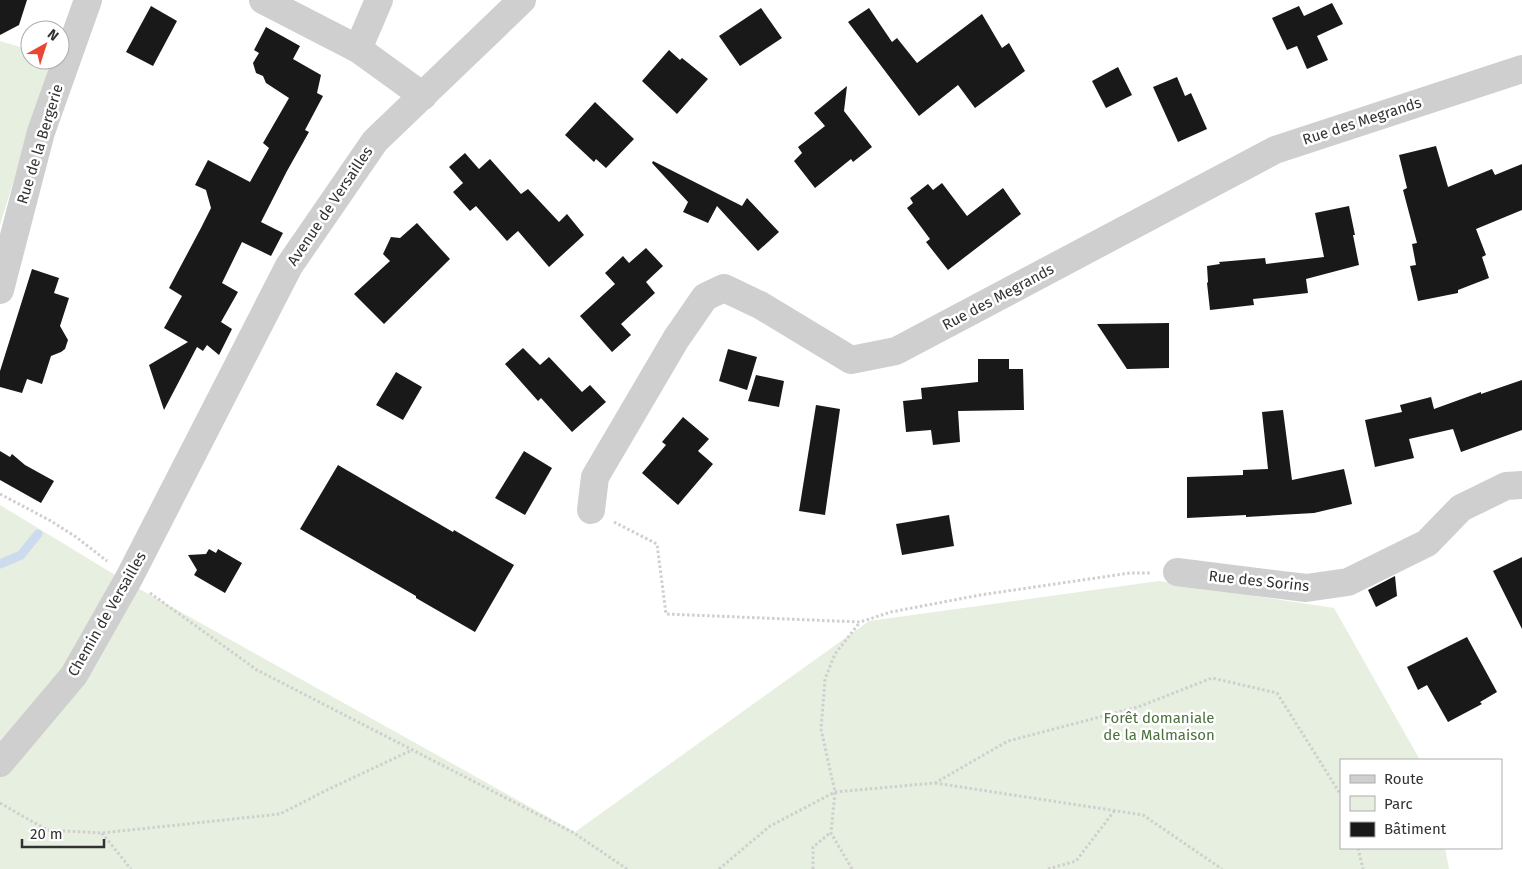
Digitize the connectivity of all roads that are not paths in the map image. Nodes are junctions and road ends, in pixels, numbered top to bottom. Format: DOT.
graph roads {
  1 [pos="88,0"];
  2 [pos="263,0"];
  3 [pos="379,0"];
  4 [pos="522,0"];
  5 [pos="358,49"];
  6 [pos="1522,70"];
  7 [pos="423,96"];
  8 [pos="0,290"];
  9 [pos="194,452"];
  10 [pos="1522,485"];
  11 [pos="591,510"];
  12 [pos="1177,572"];
  13 [pos="0,763"];
  1 -- 8 [label="street, Rue de la Bergerie"];
  2 -- 5 [label="street"];
  3 -- 5 [label="street"];
  4 -- 7 [label="street, Avenue de Versailles"];
  5 -- 7 [label="street"];
  6 -- 11 [label="street, Rue des Megrands"];
  7 -- 9 [label="street, Avenue de Versailles"];
  9 -- 13 [label="street, Chemin de Versailles"];
  10 -- 12 [label="street, Rue des Sorins"];
}
